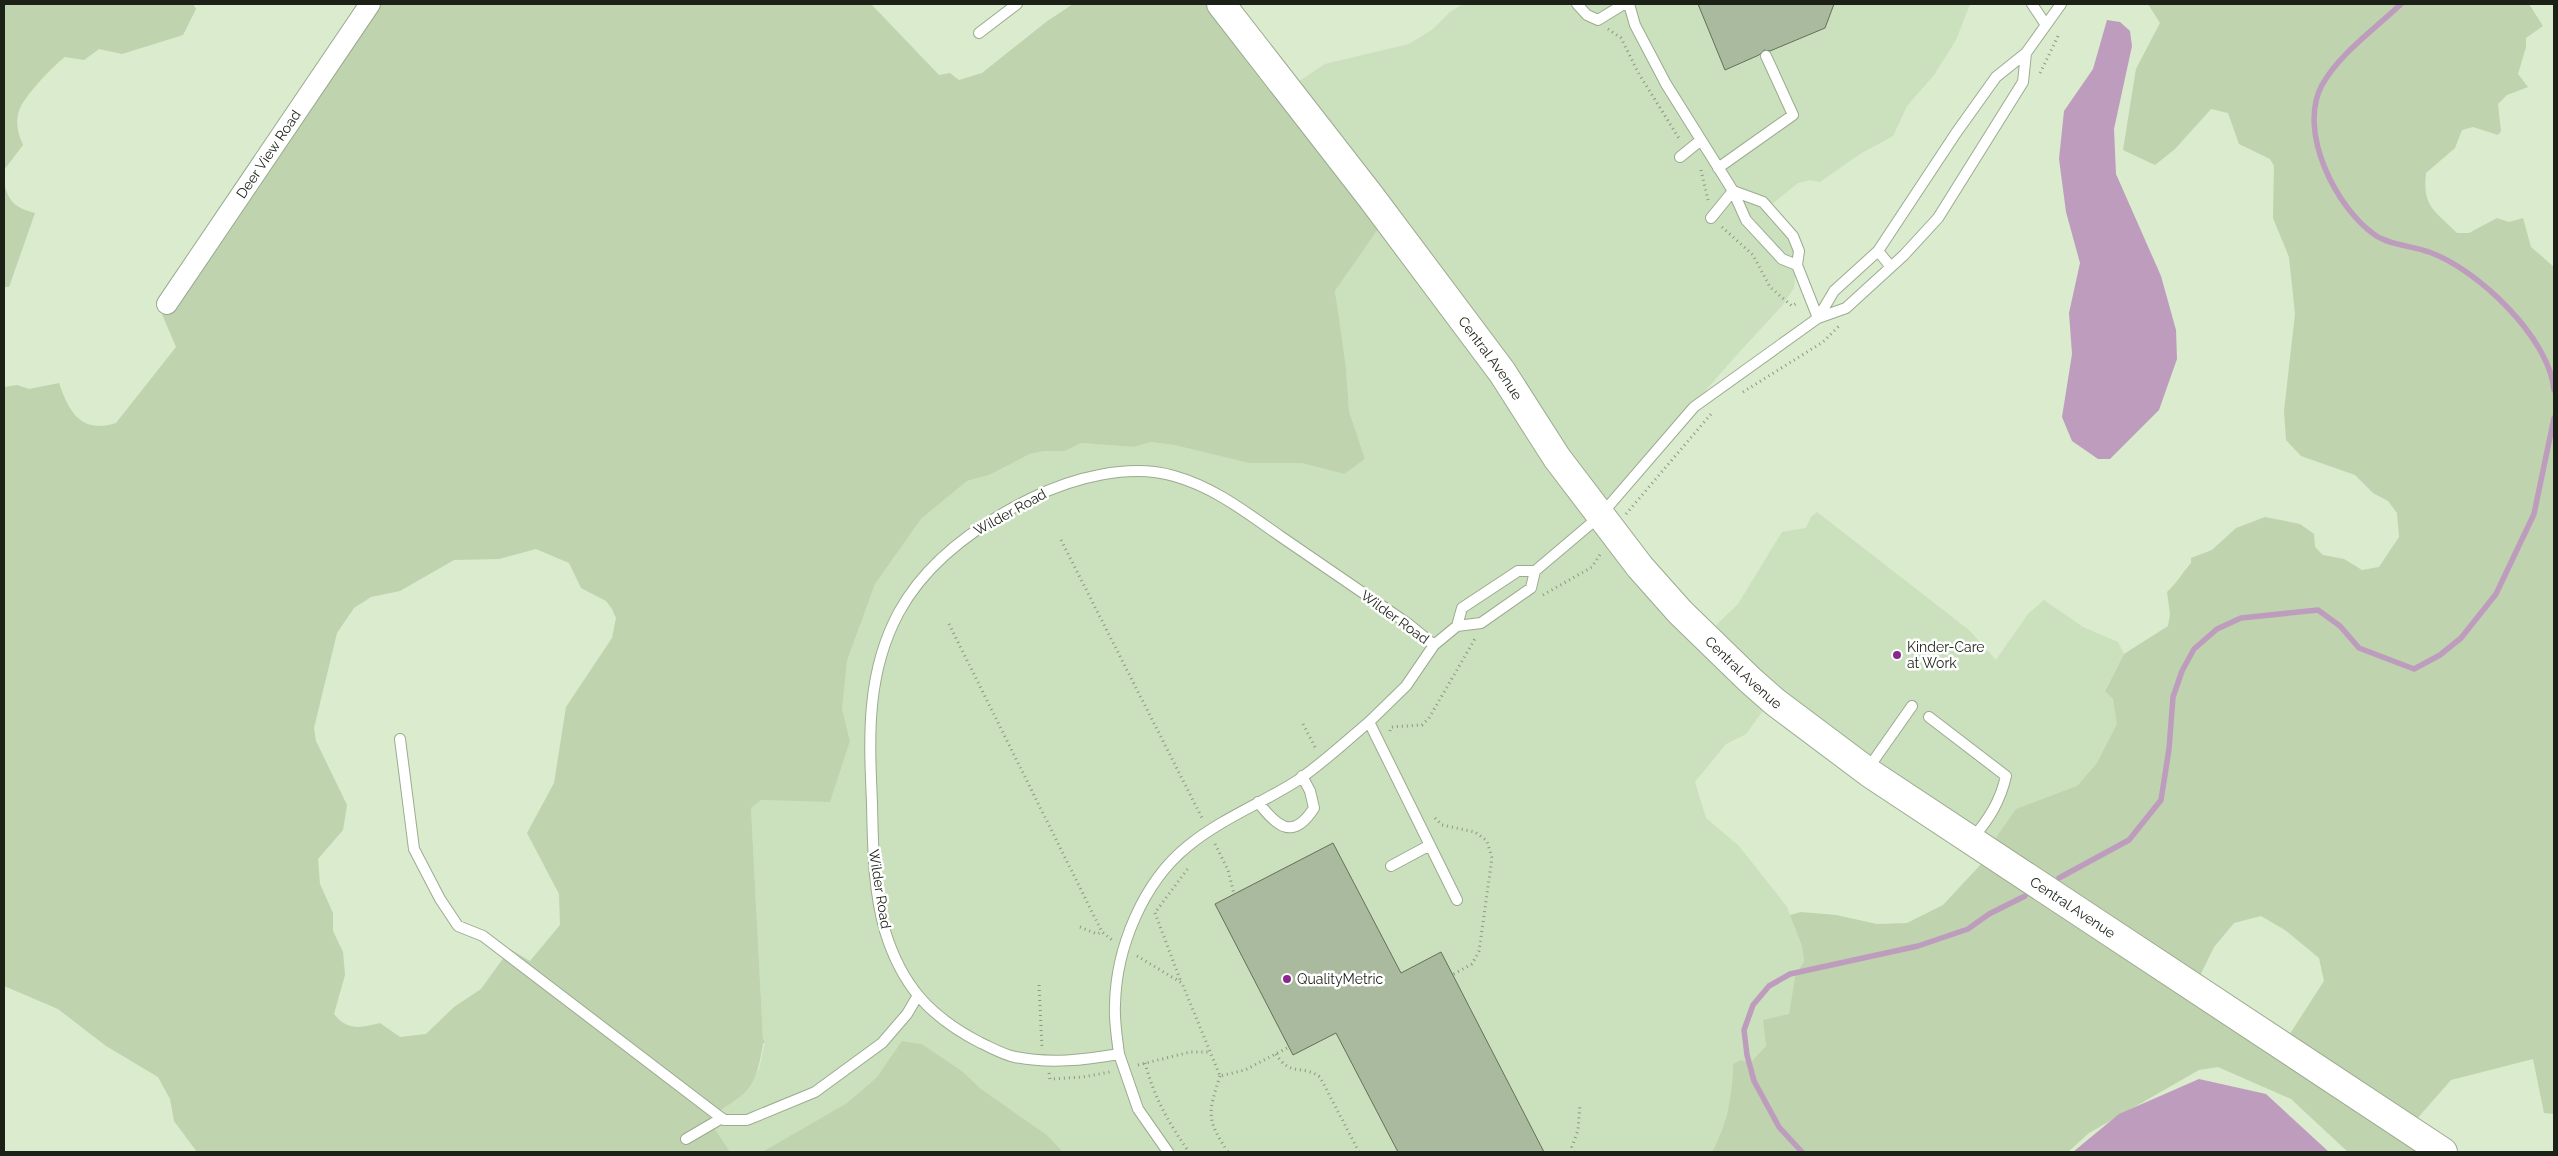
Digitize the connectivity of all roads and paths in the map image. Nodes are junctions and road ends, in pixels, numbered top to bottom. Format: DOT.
graph roads {
  1 [pos="370,4"];
  2 [pos="1017,4"];
  3 [pos="1222,4"];
  4 [pos="1577,4"];
  5 [pos="1624,4"];
  6 [pos="1629,4"];
  7 [pos="2032,4"];
  8 [pos="2061,4"];
  9 [pos="1604,25"];
  10 [pos="2046,25"];
  11 [pos="979,33"];
  12 [pos="2026,53"];
  13 [pos="1766,56"];
  14 [pos="1701,140"];
  15 [pos="1684,154"];
  16 [pos="1718,168"];
  17 [pos="1733,191"];
  18 [pos="1712,216"];
  19 [pos="1878,252"];
  20 [pos="1797,265"];
  21 [pos="1891,267"];
  22 [pos="1810,294"];
  23 [pos="167,304"];
  24 [pos="1818,318"];
  25 [pos="1842,322"];
  26 [pos="1740,394"];
  27 [pos="1715,410"];
  28 [pos="1628,511"];
  29 [pos="1600,516"];
  30 [pos="1060,540"];
  31 [pos="1592,567"];
  32 [pos="1535,571"];
  33 [pos="1538,598"];
  34 [pos="949,624"];
  35 [pos="1457,626"];
  36 [pos="1478,635"];
  37 [pos="1434,645"];
  38 [pos="1912,706"];
  39 [pos="1929,717"];
  40 [pos="1369,722"];
  41 [pos="400,739"];
  42 [pos="1394,740"];
  43 [pos="1867,771"];
  44 [pos="1302,776"];
  45 [pos="1258,802"];
  46 [pos="1432,813"];
  47 [pos="1209,832"];
  48 [pos="1224,839"];
  49 [pos="1971,840"];
  50 [pos="1216,845"];
  51 [pos="1430,845"];
  52 [pos="1209,850"];
  53 [pos="1195,861"];
  54 [pos="1391,866"];
  55 [pos="1234,894"];
  56 [pos="1457,900"];
  57 [pos="1155,913"];
  58 [pos="1150,923"];
  59 [pos="1080,927"];
  60 [pos="1102,932"];
  61 [pos="1140,947"];
  62 [pos="1125,948"];
  63 [pos="1136,956"];
  64 [pos="1452,975"];
  65 [pos="1182,983"];
  66 [pos="917,997"];
  67 [pos="1289,1046"];
  68 [pos="1119,1054"];
  69 [pos="1276,1054"];
  70 [pos="1145,1063"];
  71 [pos="1220,1076"];
  72 [pos="1580,1104"];
  73 [pos="722,1118"];
  74 [pos="686,1140"];
  75 [pos="1168,1152"];
  76 [pos="1189,1152"];
  77 [pos="1228,1152"];
  78 [pos="1359,1152"];
  79 [pos="1574,1152"];
  80 [pos="2443,1152"];
  1 -- 23 [label="street, Deer View Road"];
  2 -- 11 [label="lane"];
  3 -- 29 [label="main road, Central Avenue"];
  4 -- 5 [label="lane"];
  6 -- 14 [label="lane"];
  7 -- 10 [label="lane"];
  8 -- 10 [label="lane"];
  9 -- 15 [label="path"];
  10 -- 12 [label="lane"];
  12 -- 19 [label="lane"];
  12 -- 21 [label="lane"];
  13 -- 16 [label="lane"];
  14 -- 15 [label="lane"];
  14 -- 16 [label="lane"];
  15 -- 18 [label="path"];
  16 -- 17 [label="lane"];
  17 -- 18 [label="lane"];
  17 -- 20 [label="lane"];
  17 -- 20 [label="lane"];
  18 -- 22 [label="path"];
  19 -- 21 [label="lane"];
  19 -- 24 [label="lane"];
  20 -- 22 [label="lane"];
  21 -- 24 [label="lane"];
  22 -- 24 [label="lane"];
  24 -- 29 [label="lane"];
  25 -- 26 [label="path"];
  27 -- 28 [label="path"];
  29 -- 32 [label="lane"];
  29 -- 43 [label="main road, Central Avenue"];
  30 -- 47 [label="path"];
  31 -- 33 [label="path"];
  32 -- 35 [label="lane"];
  32 -- 35 [label="lane"];
  34 -- 60 [label="path"];
  35 -- 37 [label="lane, Wilder Road"];
  36 -- 42 [label="path"];
  37 -- 40 [label="lane"];
  37 -- 66 [label="lane, Wilder Road"];
  38 -- 43 [label="lane"];
  39 -- 49 [label="lane"];
  40 -- 44 [label="lane"];
  40 -- 51 [label="lane"];
  41 -- 73 [label="lane"];
  43 -- 49 [label="main road, Central Avenue"];
  44 -- 45 [label="lane"];
  44 -- 45 [label="lane"];
  45 -- 47 [label="lane"];
  46 -- 64 [label="path"];
  47 -- 50 [label="path"];
  47 -- 62 [label="lane"];
  48 -- 50 [label="path"];
  49 -- 80 [label="main road, Central Avenue"];
  50 -- 52 [label="path"];
  50 -- 55 [label="path"];
  51 -- 54 [label="lane"];
  51 -- 56 [label="lane"];
  53 -- 57 [label="path"];
  57 -- 58 [label="path"];
  57 -- 65 [label="path"];
  59 -- 60 [label="path"];
  60 -- 62 [label="path"];
  61 -- 63 [label="path"];
  62 -- 63 [label="path"];
  62 -- 68 [label="lane"];
  63 -- 65 [label="path"];
  65 -- 71 [label="path"];
  66 -- 68 [label="lane, Wilder Road"];
  66 -- 73 [label="lane"];
  67 -- 69 [label="path"];
  68 -- 75 [label="lane"];
  69 -- 71 [label="path"];
  69 -- 78 [label="path"];
  70 -- 76 [label="path"];
  71 -- 77 [label="path"];
  72 -- 79 [label="path"];
  73 -- 74 [label="lane"];
}
